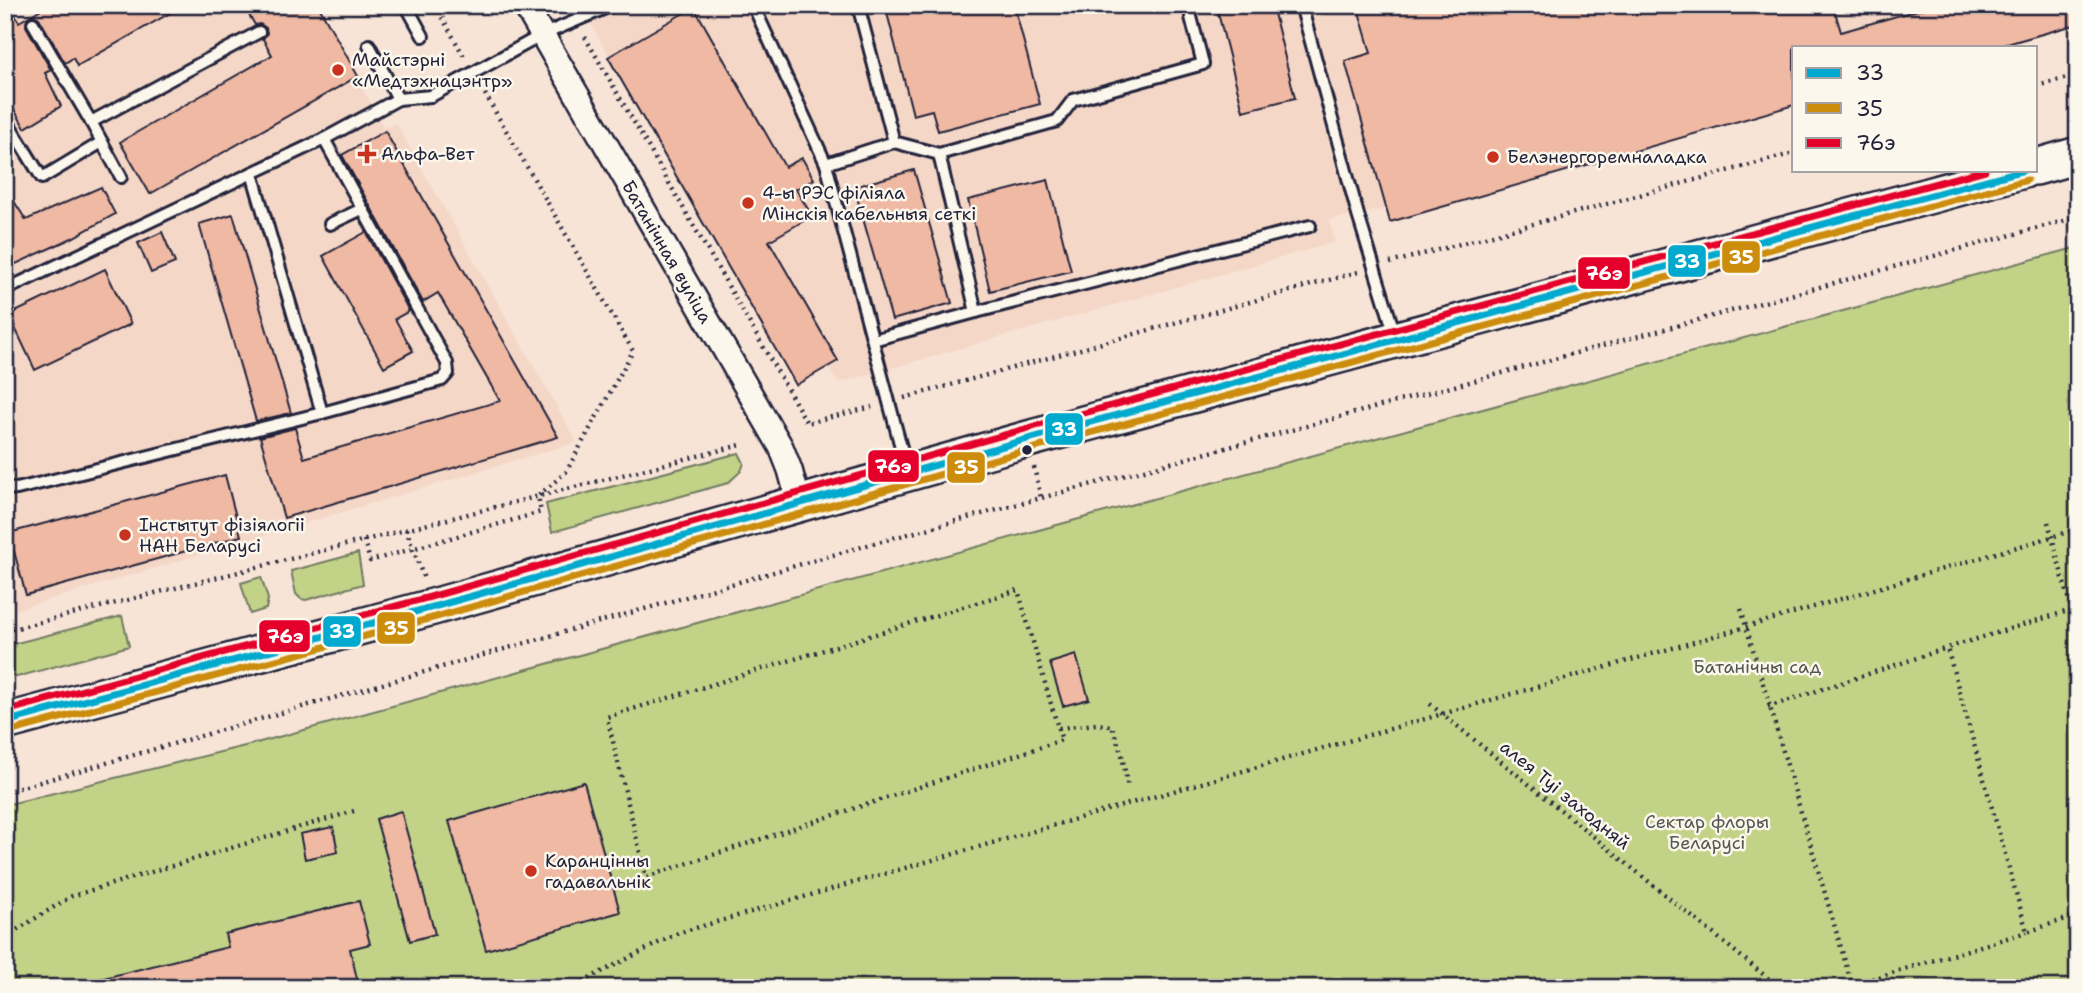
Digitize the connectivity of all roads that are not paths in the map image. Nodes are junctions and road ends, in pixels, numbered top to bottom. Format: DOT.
graph roads {
  1 [pos="406,5"];
  2 [pos="525,5"];
  3 [pos="613,5"];
  4 [pos="753,5"];
  5 [pos="858,5"];
  6 [pos="1301,5"];
  7 [pos="1191,17"];
  8 [pos="33,23"];
  9 [pos="259,32"];
  10 [pos="542,35"];
  11 [pos="424,36"];
  12 [pos="369,45"];
  13 [pos="398,99"];
  14 [pos="5,118"];
  15 [pos="91,122"];
  16 [pos="324,139"];
  17 [pos="102,142"];
  18 [pos="894,142"];
  19 [pos="939,154"];
  20 [pos="2078,155"];
  21 [pos="826,164"];
  22 [pos="2038,166"];
  23 [pos="2017,172"];
  24 [pos="252,173"];
  25 [pos="121,177"];
  26 [pos="362,209"];
  27 [pos="330,224"];
  28 [pos="1310,226"];
  29 [pos="5,290"];
  30 [pos="976,312"];
  31 [pos="873,341"];
  32 [pos="1397,341"];
  33 [pos="322,413"];
  34 [pos="908,473"];
  35 [pos="5,486"];
  36 [pos="799,503"];
  37 [pos="5,722"];
  1 -- 11 [label="lane"];
  2 -- 10 [label="street, Батанічная вуліца"];
  3 -- 10 [label="lane"];
  4 -- 21 [label="lane"];
  5 -- 18 [label="lane"];
  6 -- 32 [label="lane"];
  7 -- 19 [label="lane"];
  8 -- 15 [label="lane"];
  9 -- 15 [label="lane"];
  10 -- 13 [label="lane"];
  10 -- 36 [label="street, Батанічная вуліца"];
  12 -- 13 [label="lane"];
  13 -- 16 [label="lane"];
  14 -- 17 [label="lane"];
  15 -- 17 [label="lane"];
  16 -- 24 [label="lane"];
  16 -- 26 [label="lane"];
  17 -- 25 [label="lane"];
  18 -- 19 [label="lane"];
  18 -- 21 [label="lane"];
  19 -- 30 [label="lane"];
  20 -- 22 [label="main road"];
  21 -- 31 [label="lane"];
  23 -- 32 [label="main road"];
  24 -- 29 [label="lane"];
  24 -- 33 [label="lane"];
  26 -- 27 [label="lane"];
  26 -- 33 [label="lane"];
  28 -- 30 [label="lane"];
  30 -- 31 [label="lane"];
  31 -- 34 [label="lane"];
  32 -- 34 [label="main road"];
  33 -- 35 [label="lane"];
  34 -- 36 [label="main road"];
  36 -- 37 [label="main road"];
}
